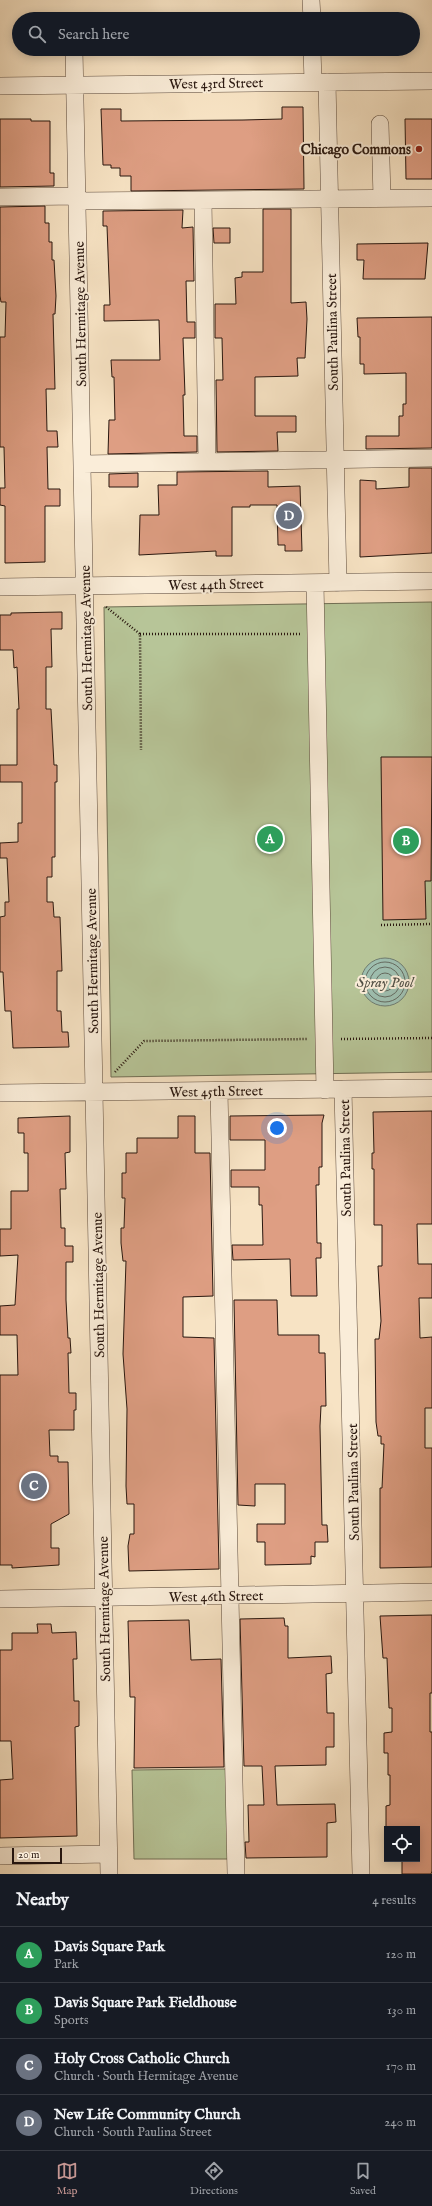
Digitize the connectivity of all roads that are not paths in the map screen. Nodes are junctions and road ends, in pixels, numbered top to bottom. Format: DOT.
graph roads {
  1 [pos="311,0"];
  2 [pos="312,12"];
  3 [pos="74,56"];
  4 [pos="314,56"];
  5 [pos="432,81"];
  6 [pos="320,82"];
  7 [pos="76,85"];
  8 [pos="0,86"];
  9 [pos="380,124"];
  10 [pos="0,197"];
  11 [pos="382,198"];
  12 [pos="432,198"];
  13 [pos="78,199"];
  14 [pos="329,199"];
  15 [pos="203,200"];
  16 [pos="432,458"];
  17 [pos="335,459"];
  18 [pos="207,462"];
  19 [pos="83,464"];
  20 [pos="432,581"];
  21 [pos="315,583"];
  22 [pos="338,583"];
  23 [pos="85,586"];
  24 [pos="0,587"];
  25 [pos="432,1088"];
  26 [pos="343,1089"];
  27 [pos="325,1090"];
  28 [pos="219,1091"];
  29 [pos="94,1092"];
  30 [pos="0,1094"];
  31 [pos="432,1592"];
  32 [pos="356,1594"];
  33 [pos="230,1595"];
  34 [pos="103,1597"];
  35 [pos="0,1599"];
  36 [pos="108,1854"];
  37 [pos="0,1856"];
  38 [pos="108,1874"];
  39 [pos="236,1874"];
  40 [pos="361,1874"];
  1 -- 2 [label="street"];
  3 -- 7 [label="street, South Hermitage Avenue"];
  4 -- 6 [label="street, South Paulina Street"];
  5 -- 6 [label="street, West 43rd Street"];
  6 -- 7 [label="street, West 43rd Street"];
  6 -- 14 [label="street, South Paulina Street"];
  7 -- 8 [label="street, West 43rd Street"];
  7 -- 13 [label="street, South Hermitage Avenue"];
  9 -- 11 [label="street"];
  10 -- 13 [label="street"];
  11 -- 12 [label="street"];
  11 -- 14 [label="street"];
  13 -- 15 [label="street"];
  13 -- 19 [label="street, South Hermitage Avenue"];
  14 -- 15 [label="street"];
  14 -- 17 [label="street, South Paulina Street"];
  15 -- 18 [label="street"];
  16 -- 17 [label="street"];
  17 -- 18 [label="street"];
  17 -- 22 [label="street, South Paulina Street"];
  18 -- 19 [label="street"];
  19 -- 23 [label="street, South Hermitage Avenue"];
  20 -- 22 [label="street, West 44th Street"];
  21 -- 22 [label="street, West 44th Street"];
  21 -- 23 [label="street, West 44th Street"];
  21 -- 27 [label="street"];
  23 -- 24 [label="street, West 44th Street"];
  23 -- 29 [label="street, South Hermitage Avenue"];
  25 -- 26 [label="street, West 45th Street"];
  26 -- 27 [label="street, West 45th Street"];
  26 -- 32 [label="street, South Paulina Street"];
  27 -- 28 [label="street, West 45th Street"];
  28 -- 29 [label="street, West 45th Street"];
  28 -- 33 [label="street"];
  29 -- 30 [label="street, West 45th Street"];
  29 -- 34 [label="street, South Hermitage Avenue"];
  31 -- 32 [label="street, West 46th Street"];
  32 -- 33 [label="street, West 46th Street"];
  32 -- 40 [label="street, South Paulina Street"];
  33 -- 34 [label="street, West 46th Street"];
  33 -- 39 [label="street"];
  34 -- 35 [label="street, West 46th Street"];
  34 -- 36 [label="street, South Hermitage Avenue"];
  36 -- 37 [label="street"];
  36 -- 38 [label="street, South Hermitage Avenue"];
}
